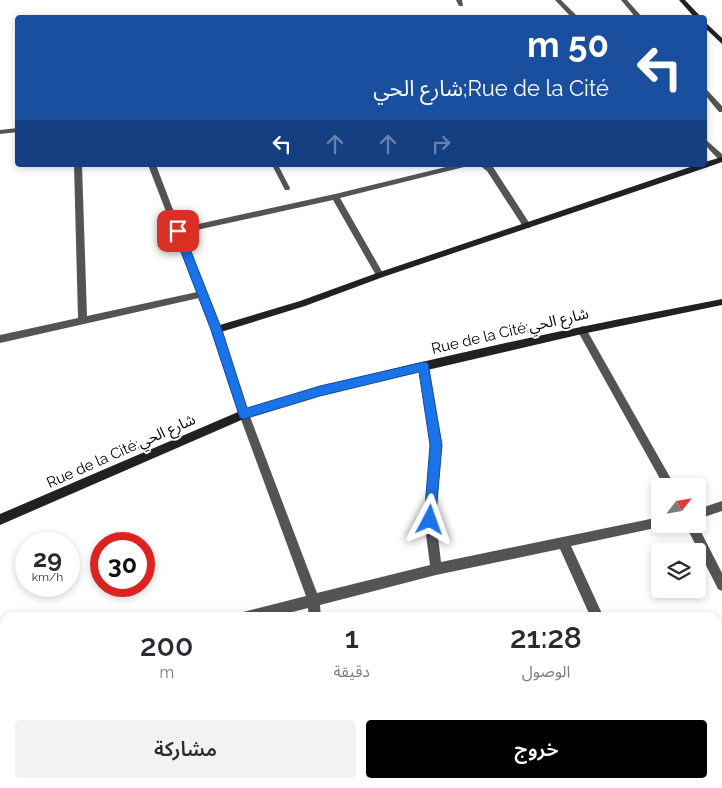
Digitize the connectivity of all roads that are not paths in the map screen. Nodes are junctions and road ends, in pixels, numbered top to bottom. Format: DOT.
graph roads {
  1 [pos="558,0"];
  2 [pos="624,0"];
  3 [pos="682,0"];
  4 [pos="573,15"];
  5 [pos="637,15"];
  6 [pos="696,15"];
  7 [pos="707,26"];
  8 [pos="722,42"];
  9 [pos="707,93"];
  10 [pos="722,110"];
  11 [pos="15,130"];
  12 [pos="0,132"];
  13 [pos="707,143"];
  14 [pos="722,158"];
  15 [pos="707,164"];
  16 [pos="78,167"];
  17 [pos="155,167"];
  18 [pos="276,167"];
  19 [pos="456,167"];
  20 [pos="486,167"];
  21 [pos="699,167"];
  22 [pos="287,188"];
  23 [pos="334,197"];
  24 [pos="527,226"];
  25 [pos="178,231"];
  26 [pos="380,275"];
  27 [pos="202,294"];
  28 [pos="722,302"];
  29 [pos="83,321"];
  30 [pos="216,330"];
  31 [pos="582,330"];
  32 [pos="0,339"];
  33 [pos="424,366"];
  34 [pos="244,414"];
  35 [pos="665,478"];
  36 [pos="722,506"];
  37 [pos="706,511"];
  38 [pos="0,520"];
  39 [pos="651,524"];
  40 [pos="696,533"];
  41 [pos="563,542"];
  42 [pos="436,569"];
  43 [pos="722,585"];
  44 [pos="313,600"];
  45 [pos="266,612"];
  46 [pos="314,612"];
  47 [pos="595,612"];
  1 -- 4 [label="street"];
  2 -- 5 [label="street"];
  3 -- 6 [label="street"];
  7 -- 8 [label="street"];
  9 -- 10 [label="street"];
  11 -- 12 [label="street"];
  13 -- 14 [label="street"];
  14 -- 15 [label="street"];
  16 -- 29 [label="street"];
  17 -- 25 [label="street"];
  18 -- 22 [label="lane"];
  19 -- 23 [label="street"];
  20 -- 24 [label="street"];
  21 -- 24 [label="street"];
  23 -- 25 [label="street"];
  23 -- 26 [label="street"];
  24 -- 26 [label="street"];
  25 -- 27 [label="street"];
  26 -- 30 [label="street"];
  27 -- 29 [label="street"];
  27 -- 30 [label="street"];
  28 -- 31 [label="street, Rue de la Cité;شارع الحي"];
  29 -- 32 [label="street"];
  30 -- 34 [label="street"];
  31 -- 33 [label="street, Rue de la Cité;شارع الحي"];
  31 -- 35 [label="street"];
  33 -- 34 [label="street, Rue de la Cité;شارع الحي"];
  33 -- 42 [label="street"];
  34 -- 38 [label="street, Rue de la Cité;شارع الحي"];
  34 -- 44 [label="street"];
  36 -- 37 [label="street"];
  39 -- 41 [label="street"];
  40 -- 43 [label="street"];
  41 -- 42 [label="street"];
  41 -- 47 [label="street"];
  42 -- 44 [label="street"];
  44 -- 45 [label="street"];
  44 -- 46 [label="street"];
}
